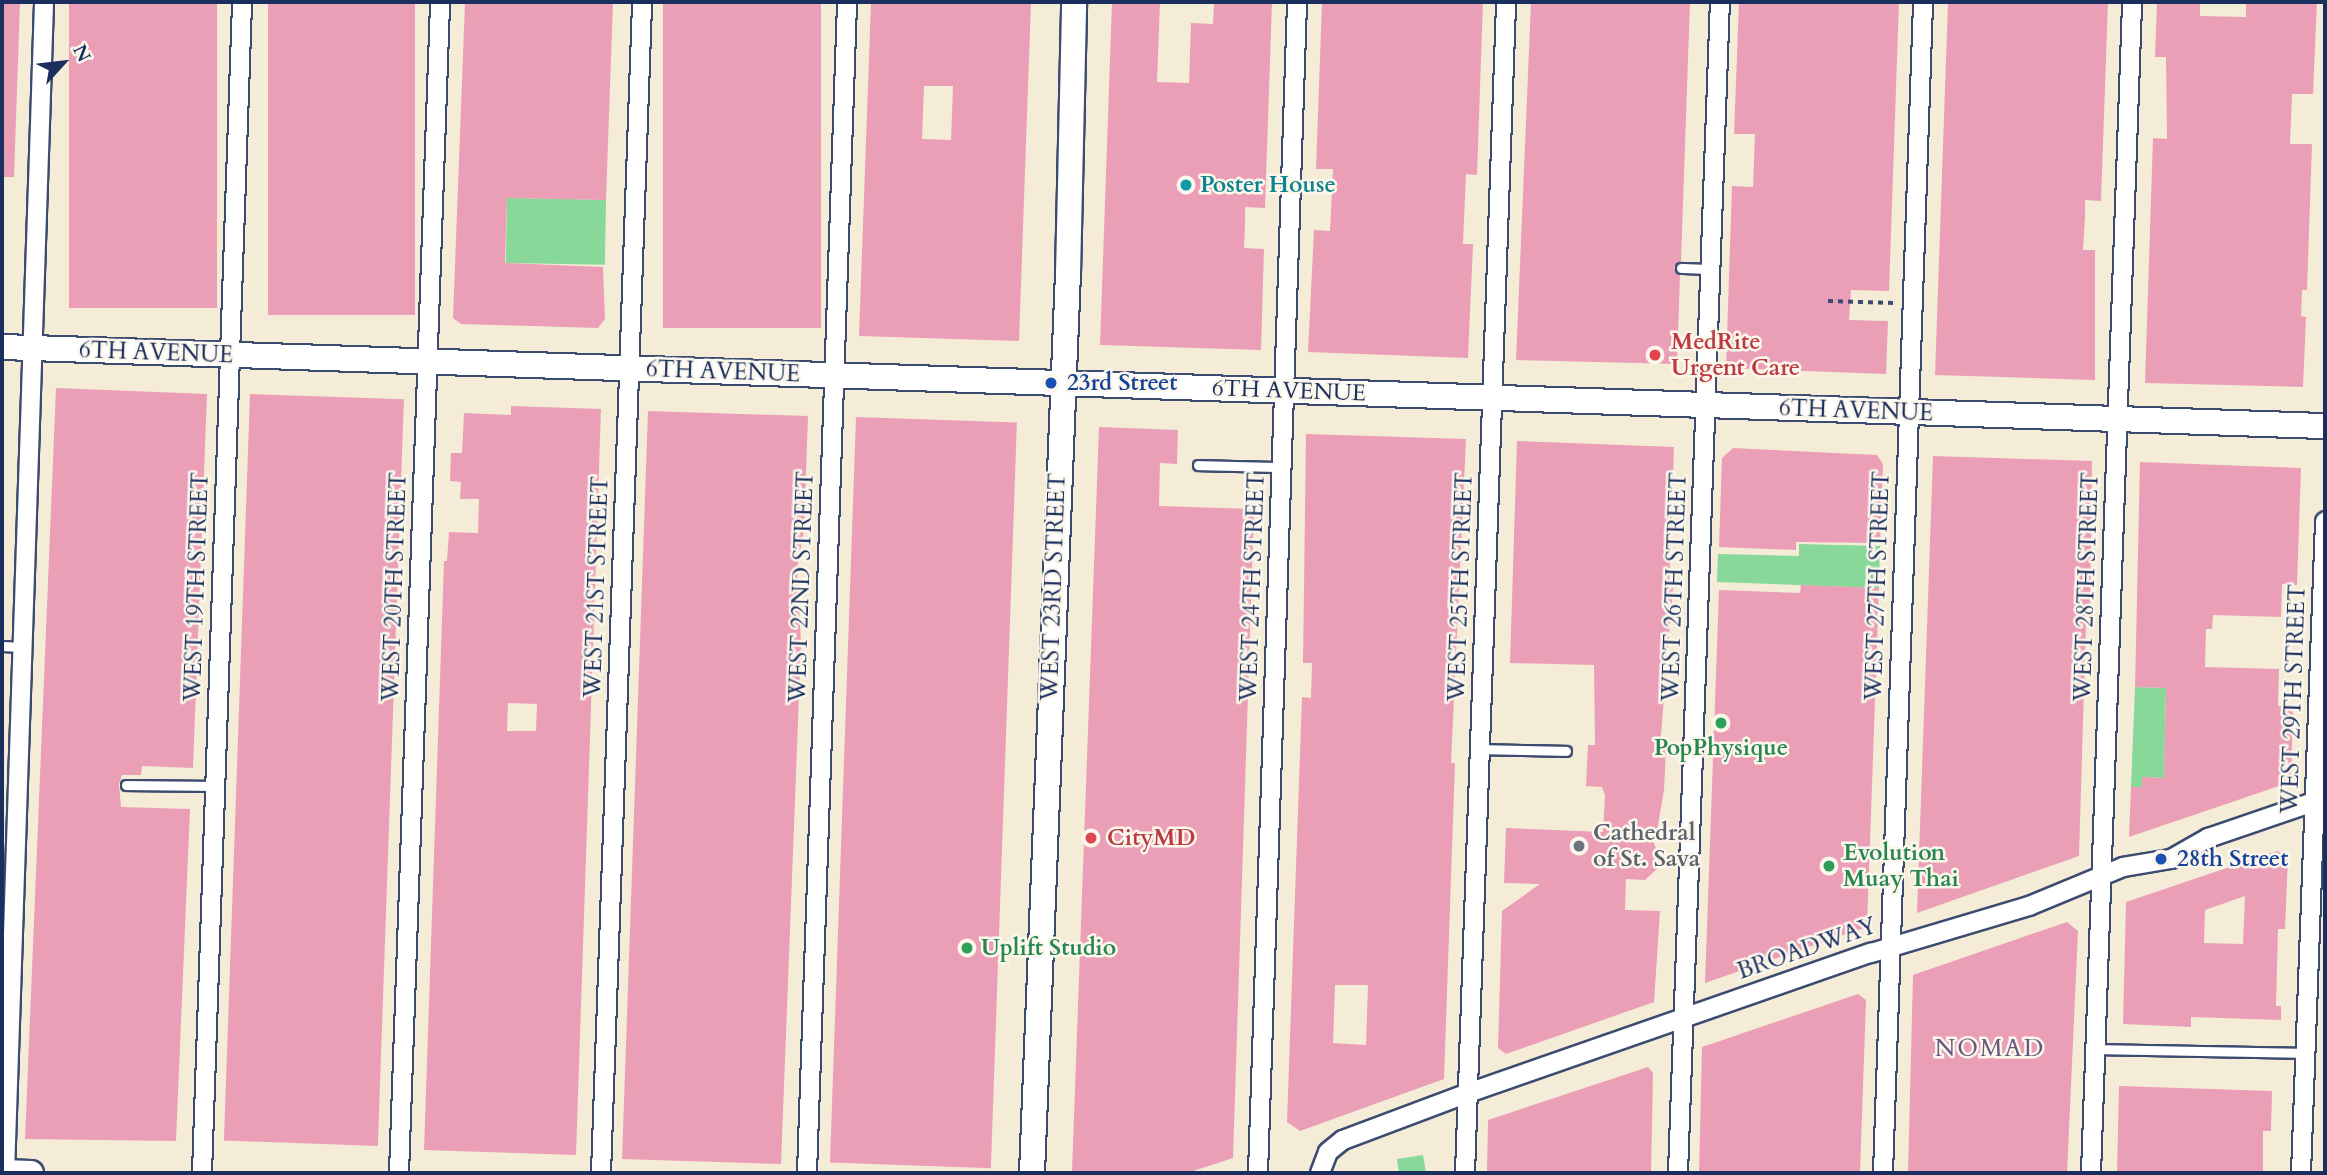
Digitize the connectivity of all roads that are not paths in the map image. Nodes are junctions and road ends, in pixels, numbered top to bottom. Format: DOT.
graph roads {
  1 [pos="44,2"];
  2 [pos="242,2"];
  3 [pos="440,2"];
  4 [pos="642,2"];
  5 [pos="847,2"];
  6 [pos="1074,2"];
  7 [pos="1297,2"];
  8 [pos="1506,2"];
  9 [pos="1720,2"];
  10 [pos="1923,2"];
  11 [pos="2132,2"];
  12 [pos="1681,268"];
  13 [pos="1710,270"];
  14 [pos="2,347"];
  15 [pos="33,348"];
  16 [pos="229,355"];
  17 [pos="427,362"];
  18 [pos="629,368"];
  19 [pos="833,376"];
  20 [pos="1062,384"];
  21 [pos="1284,391"];
  22 [pos="1492,398"];
  23 [pos="1706,406"];
  24 [pos="1909,413"];
  25 [pos="2118,421"];
  26 [pos="2325,426"];
  27 [pos="1198,465"];
  28 [pos="1282,467"];
  29 [pos="2325,521"];
  30 [pos="2,646"];
  31 [pos="23,646"];
  32 [pos="1480,749"];
  33 [pos="1566,751"];
  34 [pos="126,785"];
  35 [pos="215,786"];
  36 [pos="2320,799"];
  37 [pos="2101,874"];
  38 [pos="1888,947"];
  39 [pos="1685,1017"];
  40 [pos="2095,1049"];
  41 [pos="2306,1053"];
  42 [pos="1468,1093"];
  43 [pos="4,1172"];
  44 [pos="31,1173"];
  45 [pos="202,1173"];
  46 [pos="399,1173"];
  47 [pos="601,1173"];
  48 [pos="807,1173"];
  49 [pos="1032,1173"];
  50 [pos="1258,1173"];
  51 [pos="1320,1173"];
  52 [pos="1465,1173"];
  53 [pos="1678,1173"];
  54 [pos="1883,1173"];
  55 [pos="2091,1173"];
  56 [pos="2301,1173"];
  1 -- 15 [label="street"];
  2 -- 16 [label="street, WEST 19TH STREET"];
  3 -- 17 [label="street, WEST 20TH STREET"];
  4 -- 18 [label="street, WEST 21ST STREET"];
  5 -- 19 [label="street, WEST 22ND STREET"];
  6 -- 20 [label="main road, WEST 23RD STREET"];
  7 -- 21 [label="street, WEST 24TH STREET"];
  8 -- 22 [label="street, WEST 25TH STREET"];
  9 -- 13 [label="street, WEST 26TH STREET"];
  10 -- 24 [label="street, WEST 27TH STREET"];
  11 -- 25 [label="street, WEST 28TH STREET"];
  12 -- 13 [label="lane"];
  13 -- 23 [label="street, WEST 26TH STREET"];
  14 -- 15 [label="main road, 6TH AVENUE"];
  15 -- 16 [label="main road, 6TH AVENUE"];
  15 -- 31 [label="street"];
  16 -- 17 [label="main road, 6TH AVENUE"];
  16 -- 35 [label="street, WEST 19TH STREET"];
  17 -- 18 [label="main road, 6TH AVENUE"];
  17 -- 46 [label="street, WEST 20TH STREET"];
  18 -- 19 [label="main road, 6TH AVENUE"];
  18 -- 47 [label="street, WEST 21ST STREET"];
  19 -- 20 [label="main road, 6TH AVENUE"];
  19 -- 48 [label="street, WEST 22ND STREET"];
  20 -- 21 [label="main road, 6TH AVENUE"];
  20 -- 49 [label="main road, WEST 23RD STREET"];
  21 -- 22 [label="main road, 6TH AVENUE"];
  21 -- 28 [label="street, WEST 24TH STREET"];
  22 -- 23 [label="main road, 6TH AVENUE"];
  22 -- 32 [label="street, WEST 25TH STREET"];
  23 -- 24 [label="main road, 6TH AVENUE"];
  23 -- 39 [label="street, WEST 26TH STREET"];
  24 -- 25 [label="main road, 6TH AVENUE"];
  24 -- 38 [label="street, WEST 27TH STREET"];
  25 -- 26 [label="main road, 6TH AVENUE"];
  25 -- 37 [label="street, WEST 28TH STREET"];
  27 -- 28 [label="lane"];
  28 -- 50 [label="street, WEST 24TH STREET"];
  29 -- 36 [label="street, WEST 29TH STREET"];
  30 -- 31 [label="lane"];
  31 -- 43 [label="street"];
  32 -- 33 [label="lane"];
  32 -- 42 [label="street, WEST 25TH STREET"];
  34 -- 35 [label="lane"];
  35 -- 45 [label="street, WEST 19TH STREET"];
  36 -- 37 [label="street, BROADWAY"];
  36 -- 41 [label="street, WEST 29TH STREET"];
  37 -- 38 [label="street, BROADWAY"];
  37 -- 40 [label="street, WEST 28TH STREET"];
  38 -- 39 [label="street, BROADWAY"];
  38 -- 54 [label="street, WEST 27TH STREET"];
  39 -- 42 [label="street, BROADWAY"];
  39 -- 53 [label="street, WEST 26TH STREET"];
  40 -- 41 [label="lane"];
  40 -- 55 [label="street, WEST 28TH STREET"];
  41 -- 56 [label="street, WEST 29TH STREET"];
  42 -- 51 [label="street, BROADWAY"];
  42 -- 52 [label="street, WEST 25TH STREET"];
  43 -- 44 [label="main road"];
}
